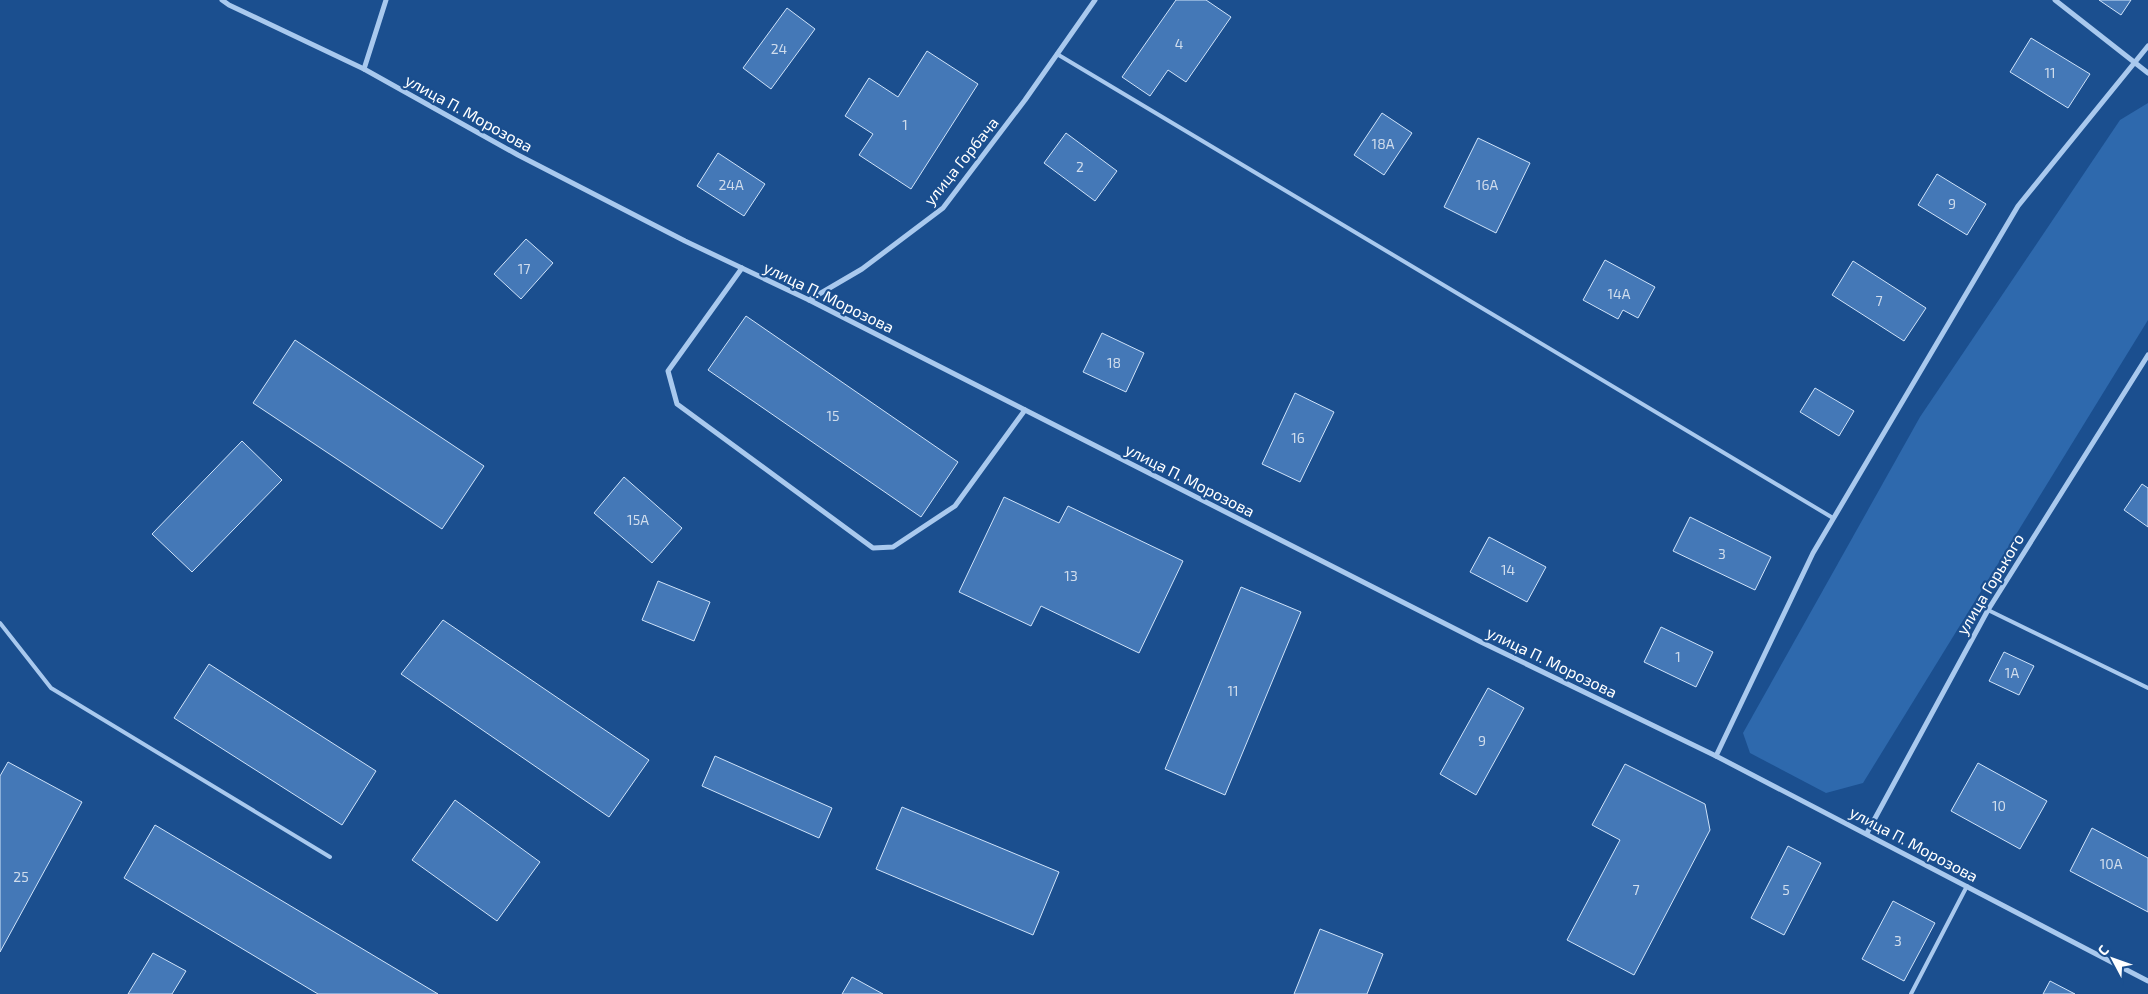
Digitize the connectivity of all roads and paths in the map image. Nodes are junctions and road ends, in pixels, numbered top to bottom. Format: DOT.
graph roads {
  1 [pos="222,0"];
  2 [pos="386,0"];
  3 [pos="1095,0"];
  4 [pos="2055,0"];
  5 [pos="2148,46"];
  6 [pos="1057,54"];
  7 [pos="2134,64"];
  8 [pos="364,70"];
  9 [pos="2148,73"];
  10 [pos="742,268"];
  11 [pos="810,300"];
  12 [pos="2148,356"];
  13 [pos="1025,410"];
  14 [pos="1833,518"];
  15 [pos="1988,610"];
  16 [pos="0,623"];
  17 [pos="2148,688"];
  18 [pos="1716,756"];
  19 [pos="1867,833"];
  20 [pos="330,857"];
  21 [pos="1967,886"];
  22 [pos="2148,981"];
  23 [pos="1910,994"];
  1 -- 8 [label="street, улица П. Морозова"];
  2 -- 8 [label="street"];
  3 -- 6 [label="street, улица Горбача"];
  4 -- 7 [label="street"];
  5 -- 7 [label="street"];
  6 -- 11 [label="street, улица Горбача"];
  6 -- 14 [label="lane"];
  7 -- 9 [label="street"];
  7 -- 14 [label="street"];
  8 -- 10 [label="street, улица П. Морозова"];
  10 -- 11 [label="street, улица П. Морозова"];
  10 -- 13 [label="street"];
  11 -- 13 [label="street, улица П. Морозова"];
  12 -- 15 [label="street, улица Горького"];
  13 -- 18 [label="street, улица П. Морозова"];
  14 -- 18 [label="street"];
  15 -- 17 [label="lane"];
  15 -- 19 [label="street, улица Горького"];
  16 -- 20 [label="lane"];
  18 -- 19 [label="street, улица П. Морозова"];
  19 -- 21 [label="street, улица П. Морозова"];
  21 -- 22 [label="street, улица П. Морозова"];
  21 -- 23 [label="lane"];
}
